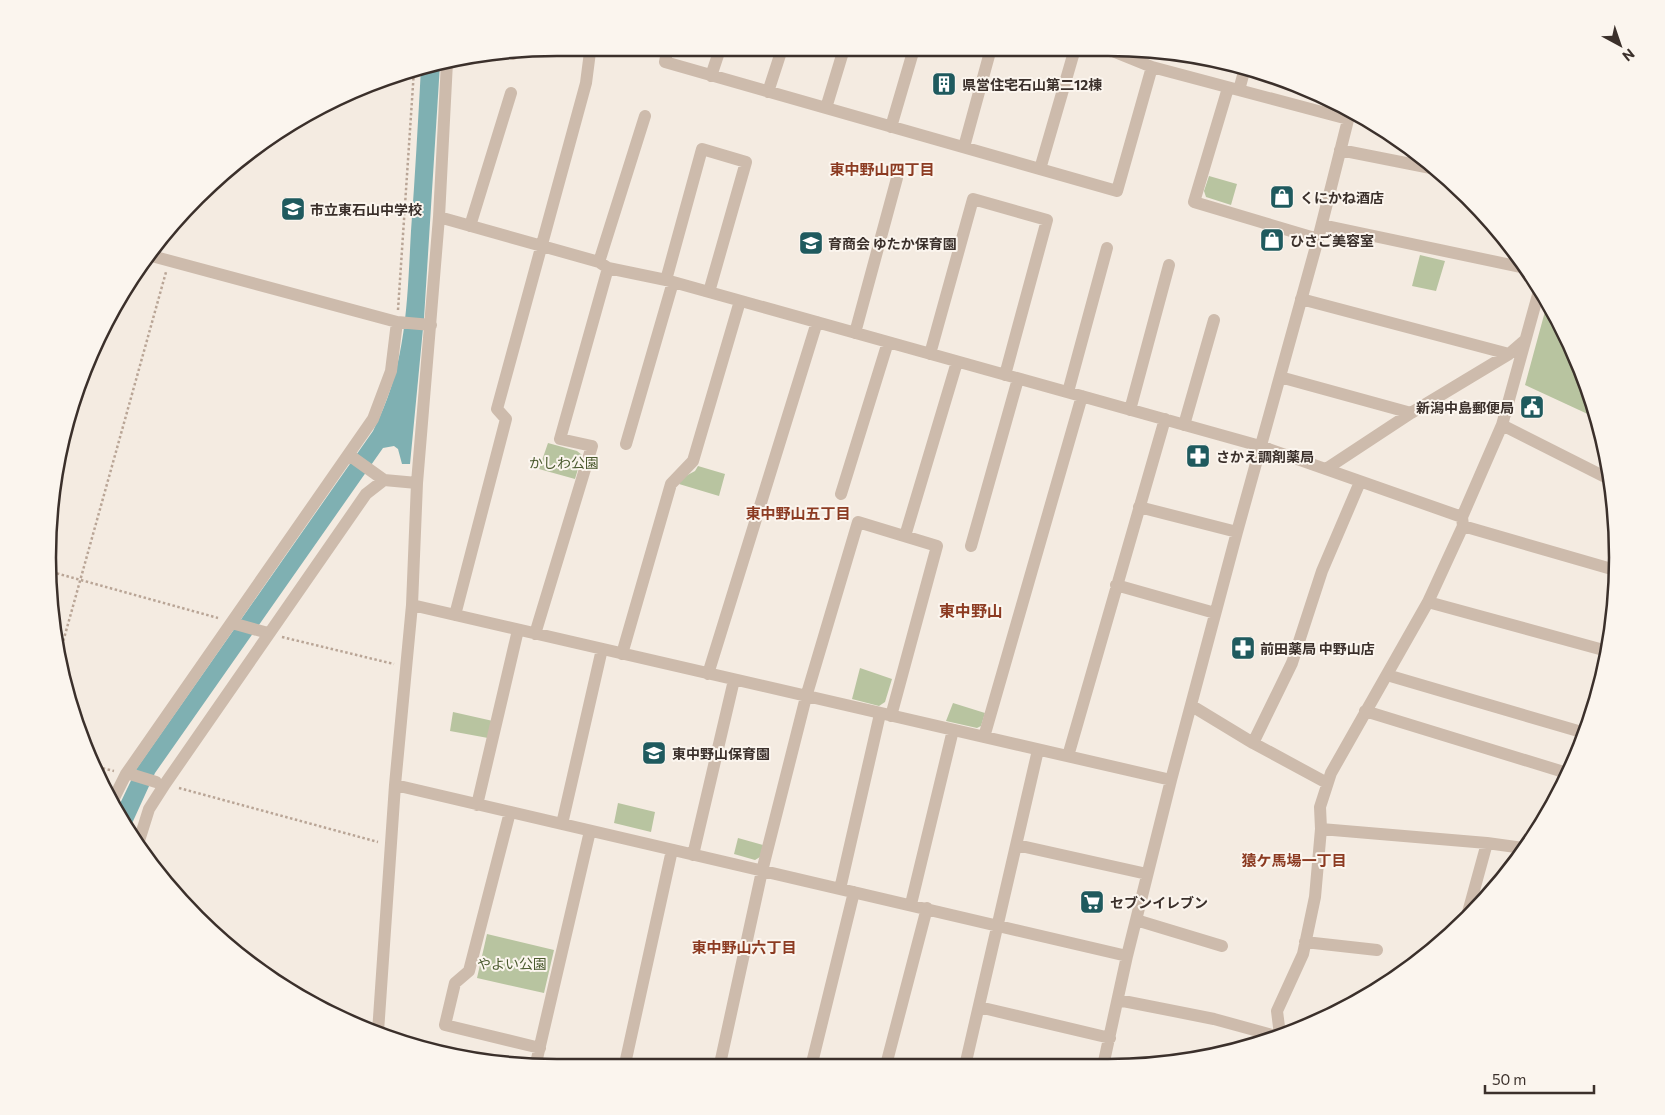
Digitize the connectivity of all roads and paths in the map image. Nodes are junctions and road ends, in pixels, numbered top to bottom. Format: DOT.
graph roads {
  1 [pos="589,56"];
  2 [pos="666,56"];
  3 [pos="718,56"];
  4 [pos="780,56"];
  5 [pos="842,56"];
  6 [pos="912,56"];
  7 [pos="989,56"];
  8 [pos="1073,56"];
  9 [pos="1126,57"];
  10 [pos="1152,67"];
  11 [pos="447,69"];
  12 [pos="1242,74"];
  13 [pos="711,76"];
  14 [pos="414,78"];
  15 [pos="1234,89"];
  16 [pos="768,92"];
  17 [pos="511,93"];
  18 [pos="826,108"];
  19 [pos="1338,112"];
  20 [pos="645,116"];
  21 [pos="1348,118"];
  22 [pos="891,127"];
  23 [pos="964,147"];
  24 [pos="1340,150"];
  25 [pos="1415,161"];
  26 [pos="1040,169"];
  27 [pos="897,178"];
  28 [pos="439,217"];
  29 [pos="1322,225"];
  30 [pos="470,226"];
  31 [pos="1318,239"];
  32 [pos="542,246"];
  33 [pos="1107,248"];
  34 [pos="156,257"];
  35 [pos="169,261"];
  36 [pos="604,265"];
  37 [pos="1169,265"];
  38 [pos="1515,266"];
  39 [pos="670,281"];
  40 [pos="709,292"];
  41 [pos="1537,299"];
  42 [pos="1301,300"];
  43 [pos="740,301"];
  44 [pos="1214,320"];
  45 [pos="400,322"];
  46 [pos="817,322"];
  47 [pos="428,325"];
  48 [pos="855,333"];
  49 [pos="1524,341"];
  50 [pos="888,342"];
  51 [pos="930,354"];
  52 [pos="1509,354"];
  53 [pos="957,362"];
  54 [pos="1012,377"];
  55 [pos="1280,377"];
  56 [pos="1068,392"];
  57 [pos="1082,396"];
  58 [pos="1130,410"];
  59 [pos="1411,413"];
  60 [pos="1165,419"];
  61 [pos="1184,425"];
  62 [pos="1502,426"];
  63 [pos="626,444"];
  64 [pos="1260,446"];
  65 [pos="351,457"];
  66 [pos="1326,468"];
  67 [pos="1601,475"];
  68 [pos="384,480"];
  69 [pos="1360,482"];
  70 [pos="417,483"];
  71 [pos="841,494"];
  72 [pos="1139,507"];
  73 [pos="1463,522"];
  74 [pos="1237,532"];
  75 [pos="904,536"];
  76 [pos="971,546"];
  77 [pos="1609,568"];
  78 [pos="56,573"];
  79 [pos="81,581"];
  80 [pos="1116,585"];
  81 [pos="1428,602"];
  82 [pos="412,605"];
  83 [pos="1216,613"];
  84 [pos="455,615"];
  85 [pos="234,624"];
  86 [pos="518,630"];
  87 [pos="264,632"];
  88 [pos="535,634"];
  89 [pos="64,640"];
  90 [pos="602,649"];
  91 [pos="1600,649"];
  92 [pos="622,654"];
  93 [pos="405,667"];
  94 [pos="708,674"];
  95 [pos="1387,675"];
  96 [pos="734,680"];
  97 [pos="806,697"];
  98 [pos="1192,706"];
  99 [pos="1365,711"];
  100 [pos="886,715"];
  101 [pos="953,730"];
  102 [pos="1578,731"];
  103 [pos="984,737"];
  104 [pos="1253,743"];
  105 [pos="1038,750"];
  106 [pos="1068,756"];
  107 [pos="1561,770"];
  108 [pos="130,774"];
  109 [pos="1171,780"];
  110 [pos="160,783"];
  111 [pos="1327,783"];
  112 [pos="395,785"];
  113 [pos="116,795"];
  114 [pos="478,805"];
  115 [pos="510,812"];
  116 [pos="562,824"];
  117 [pos="1321,829"];
  118 [pos="590,831"];
  119 [pos="141,835"];
  120 [pos="1487,843"];
  121 [pos="1016,844"];
  122 [pos="392,845"];
  123 [pos="1516,847"];
  124 [pos="672,850"];
  125 [pos="693,855"];
  126 [pos="762,871"];
  127 [pos="1147,874"];
  128 [pos="840,889"];
  129 [pos="854,892"];
  130 [pos="1472,901"];
  131 [pos="911,904"];
  132 [pos="926,908"];
  133 [pos="1136,920"];
  134 [pos="998,926"];
  135 [pos="1305,942"];
  136 [pos="1222,946"];
  137 [pos="1376,950"];
  138 [pos="1127,956"];
  139 [pos="1118,1000"];
  140 [pos="979,1007"];
  141 [pos="378,1026"];
  142 [pos="1279,1028"];
  143 [pos="1265,1033"];
  144 [pos="1110,1038"];
  145 [pos="540,1048"];
  146 [pos="537,1058"];
  147 [pos="626,1059"];
  148 [pos="721,1059"];
  149 [pos="813,1059"];
  150 [pos="888,1059"];
  151 [pos="967,1059"];
  152 [pos="1105,1059"];
  1 -- 32 [label="street"];
  2 -- 13 [label="street"];
  3 -- 13 [label="street"];
  4 -- 16 [label="street"];
  5 -- 18 [label="street"];
  6 -- 22 [label="street"];
  7 -- 23 [label="street"];
  8 -- 26 [label="street"];
  9 -- 10 [label="street"];
  10 -- 15 [label="street"];
  10 -- 26 [label="street"];
  11 -- 28 [label="street"];
  12 -- 15 [label="street"];
  13 -- 16 [label="street"];
  14 -- 45 [label="path"];
  15 -- 19 [label="street"];
  15 -- 31 [label="street"];
  16 -- 18 [label="street"];
  17 -- 30 [label="street"];
  18 -- 22 [label="street"];
  20 -- 36 [label="street"];
  21 -- 24 [label="street"];
  22 -- 23 [label="street"];
  23 -- 26 [label="street"];
  24 -- 25 [label="street"];
  24 -- 29 [label="street"];
  27 -- 48 [label="street"];
  28 -- 30 [label="street"];
  28 -- 47 [label="street"];
  29 -- 31 [label="street"];
  29 -- 38 [label="street"];
  30 -- 32 [label="street"];
  31 -- 42 [label="street"];
  32 -- 36 [label="street"];
  32 -- 84 [label="street"];
  33 -- 56 [label="street"];
  34 -- 35 [label="street"];
  35 -- 45 [label="street"];
  35 -- 79 [label="path"];
  36 -- 39 [label="street"];
  36 -- 88 [label="street"];
  37 -- 58 [label="street"];
  39 -- 40 [label="street"];
  39 -- 40 [label="street"];
  39 -- 63 [label="street"];
  40 -- 43 [label="street"];
  41 -- 49 [label="street"];
  42 -- 52 [label="street"];
  42 -- 55 [label="street"];
  43 -- 46 [label="street"];
  43 -- 92 [label="street"];
  44 -- 61 [label="street"];
  45 -- 47 [label="street"];
  45 -- 65 [label="street"];
  46 -- 48 [label="street"];
  46 -- 94 [label="street"];
  47 -- 70 [label="street"];
  48 -- 50 [label="street"];
  49 -- 52 [label="street"];
  49 -- 62 [label="street"];
  50 -- 51 [label="street"];
  50 -- 71 [label="street"];
  51 -- 53 [label="street"];
  51 -- 54 [label="street"];
  52 -- 59 [label="street"];
  53 -- 54 [label="street"];
  53 -- 75 [label="street"];
  54 -- 56 [label="street"];
  54 -- 76 [label="street"];
  55 -- 59 [label="street"];
  55 -- 64 [label="street"];
  56 -- 57 [label="street"];
  57 -- 58 [label="street"];
  57 -- 103 [label="street"];
  58 -- 60 [label="street"];
  59 -- 66 [label="street"];
  60 -- 61 [label="street"];
  60 -- 72 [label="street"];
  61 -- 64 [label="street"];
  62 -- 67 [label="street"];
  62 -- 73 [label="street"];
  64 -- 66 [label="street"];
  64 -- 74 [label="street"];
  65 -- 68 [label="street"];
  65 -- 85 [label="street"];
  66 -- 69 [label="street"];
  68 -- 70 [label="street"];
  68 -- 87 [label="street"];
  69 -- 73 [label="street"];
  69 -- 104 [label="street"];
  70 -- 82 [label="street"];
  72 -- 74 [label="street"];
  72 -- 80 [label="street"];
  73 -- 77 [label="street"];
  73 -- 81 [label="street"];
  74 -- 83 [label="street"];
  75 -- 97 [label="street"];
  75 -- 100 [label="street"];
  78 -- 79 [label="path"];
  79 -- 85 [label="path"];
  79 -- 89 [label="path"];
  80 -- 83 [label="street"];
  80 -- 106 [label="street"];
  81 -- 91 [label="street"];
  81 -- 95 [label="street"];
  82 -- 84 [label="street"];
  82 -- 93 [label="street"];
  83 -- 98 [label="street"];
  84 -- 86 [label="street"];
  85 -- 87 [label="street"];
  85 -- 113 [label="street"];
  86 -- 88 [label="street"];
  86 -- 114 [label="street"];
  87 -- 93 [label="path"];
  87 -- 110 [label="street"];
  88 -- 90 [label="street"];
  90 -- 92 [label="street"];
  90 -- 116 [label="street"];
  92 -- 94 [label="street"];
  93 -- 112 [label="street"];
  94 -- 96 [label="street"];
  95 -- 99 [label="street"];
  95 -- 102 [label="street"];
  96 -- 97 [label="street"];
  96 -- 125 [label="street"];
  97 -- 100 [label="street"];
  97 -- 126 [label="street"];
  98 -- 104 [label="street"];
  98 -- 109 [label="street"];
  99 -- 107 [label="street"];
  99 -- 111 [label="street"];
  100 -- 101 [label="street"];
  100 -- 128 [label="street"];
  101 -- 103 [label="street"];
  101 -- 131 [label="street"];
  103 -- 105 [label="street"];
  104 -- 111 [label="street"];
  105 -- 106 [label="street"];
  105 -- 121 [label="street"];
  106 -- 109 [label="street"];
  108 -- 110 [label="street"];
  109 -- 127 [label="street"];
  110 -- 119 [label="street"];
  110 -- 122 [label="path"];
  111 -- 117 [label="street"];
  112 -- 114 [label="street"];
  112 -- 122 [label="street"];
  114 -- 115 [label="street"];
  115 -- 116 [label="street"];
  115 -- 145 [label="street"];
  116 -- 118 [label="street"];
  117 -- 120 [label="street"];
  117 -- 135 [label="street"];
  118 -- 124 [label="street"];
  118 -- 145 [label="street"];
  120 -- 123 [label="street"];
  120 -- 130 [label="street"];
  121 -- 127 [label="street"];
  121 -- 134 [label="street"];
  122 -- 141 [label="street"];
  124 -- 125 [label="street"];
  124 -- 147 [label="street"];
  125 -- 126 [label="street"];
  126 -- 128 [label="street"];
  126 -- 148 [label="street"];
  127 -- 133 [label="street"];
  128 -- 129 [label="street"];
  129 -- 131 [label="street"];
  129 -- 149 [label="street"];
  131 -- 132 [label="street"];
  132 -- 134 [label="street"];
  132 -- 150 [label="street"];
  133 -- 136 [label="street"];
  133 -- 138 [label="street"];
  134 -- 138 [label="street"];
  134 -- 140 [label="street"];
  135 -- 137 [label="street"];
  135 -- 142 [label="street"];
  138 -- 139 [label="street"];
  139 -- 143 [label="street"];
  139 -- 144 [label="street"];
  140 -- 144 [label="street"];
  140 -- 151 [label="street"];
  144 -- 152 [label="street"];
  145 -- 146 [label="street"];
}
